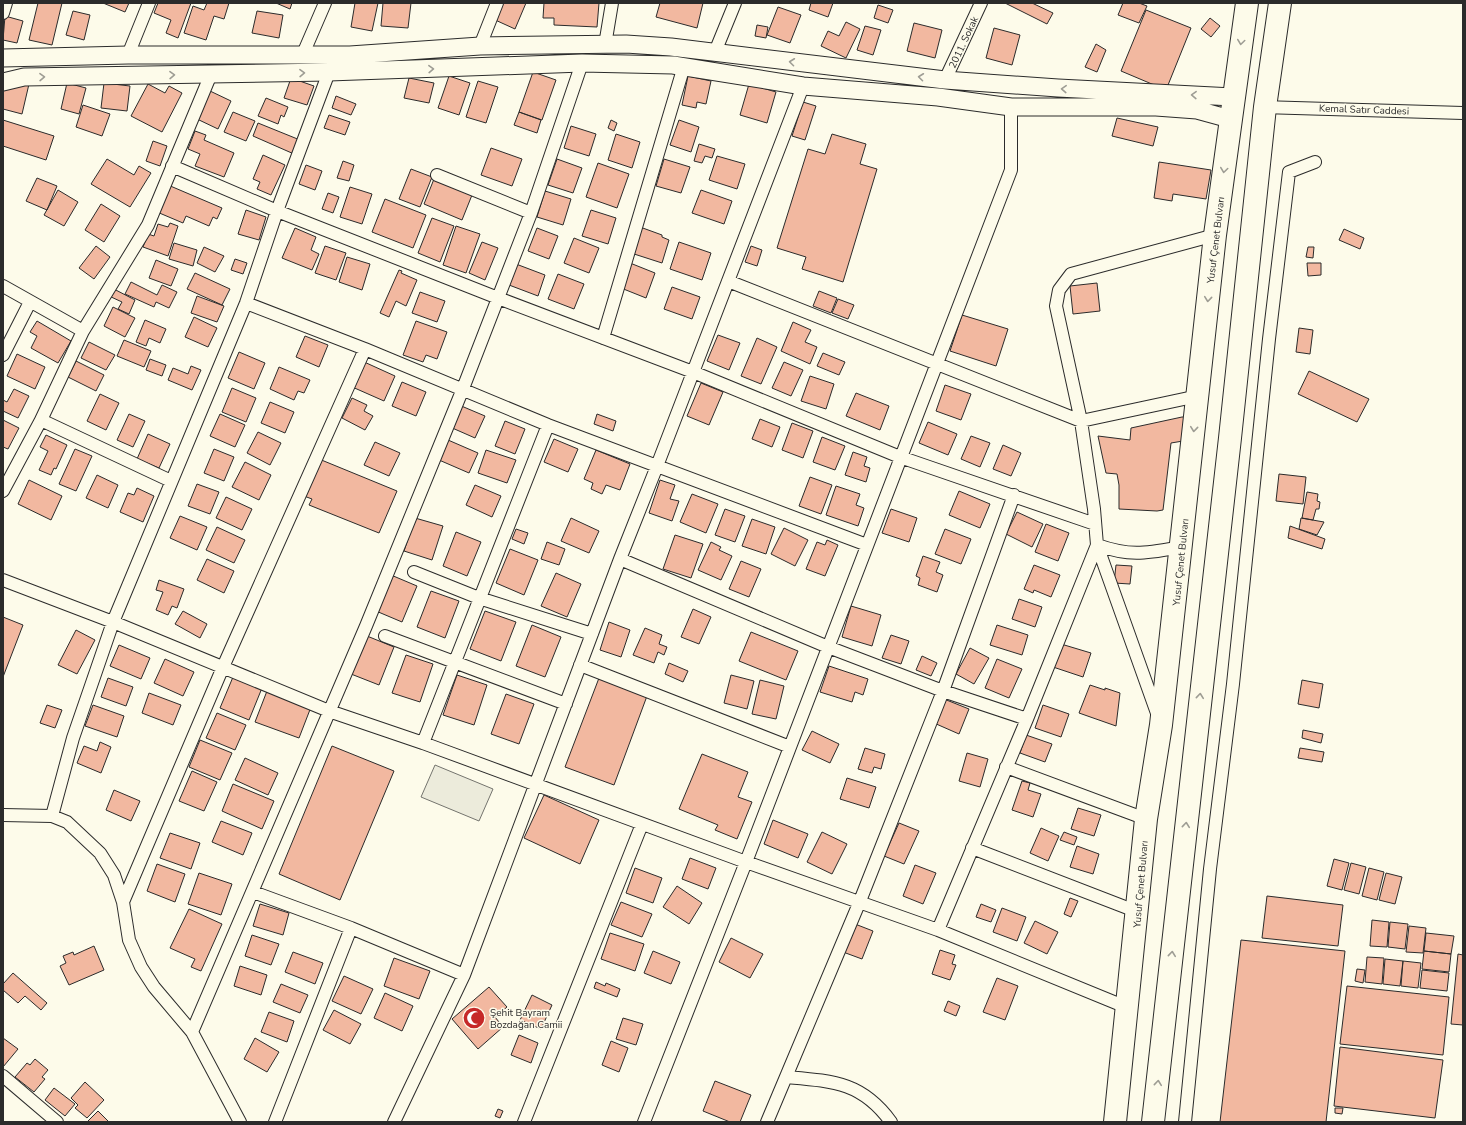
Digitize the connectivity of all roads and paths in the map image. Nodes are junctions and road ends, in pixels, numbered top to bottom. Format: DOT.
graph roads {
  1 [pos="6,3"];
  2 [pos="149,3"];
  3 [pos="325,3"];
  4 [pos="497,3"];
  5 [pos="612,3"];
  6 [pos="735,3"];
  7 [pos="981,3"];
  8 [pos="1247,3"];
  9 [pos="1280,3"];
  10 [pos="3,13"];
  11 [pos="605,45"];
  12 [pos="480,46"];
  13 [pos="715,52"];
  14 [pos="303,54"];
  15 [pos="128,55"];
  16 [pos="3,58"];
  17 [pos="582,63"];
  18 [pos="684,66"];
  19 [pos="329,72"];
  20 [pos="211,74"];
  21 [pos="945,80"];
  22 [pos="3,82"];
  23 [pos="803,86"];
  24 [pos="1233,97"];
  25 [pos="1011,107"];
  26 [pos="1265,107"];
  27 [pos="1463,113"];
  28 [pos="1230,119"];
  29 [pos="1315,162"];
  30 [pos="172,166"];
  31 [pos="437,175"];
  32 [pos="277,211"];
  33 [pos="531,213"];
  34 [pos="1215,235"];
  35 [pos="728,281"];
  36 [pos="3,286"];
  37 [pos="498,298"];
  38 [pos="30,302"];
  39 [pos="246,303"];
  40 [pos="83,331"];
  41 [pos="602,338"];
  42 [pos="365,349"];
  43 [pos="3,355"];
  44 [pos="936,365"];
  45 [pos="694,372"];
  46 [pos="462,391"];
  47 [pos="1198,396"];
  48 [pos="41,420"];
  49 [pos="1081,421"];
  50 [pos="548,425"];
  51 [pos="900,457"];
  52 [pos="657,466"];
  53 [pos="171,481"];
  54 [pos="3,491"];
  55 [pos="1014,495"];
  56 [pos="1095,524"];
  57 [pos="867,545"];
  58 [pos="1097,545"];
  59 [pos="1182,547"];
  60 [pos="620,559"];
  61 [pos="414,572"];
  62 [pos="3,580"];
  63 [pos="479,598"];
  64 [pos="113,622"];
  65 [pos="592,634"];
  66 [pos="385,636"];
  67 [pos="828,647"];
  68 [pos="455,661"];
  69 [pos="580,665"];
  70 [pos="223,667"];
  71 [pos="943,691"];
  72 [pos="566,704"];
  73 [pos="329,711"];
  74 [pos="1026,719"];
  75 [pos="1161,725"];
  76 [pos="423,743"];
  77 [pos="790,747"];
  78 [pos="1006,767"];
  79 [pos="536,785"];
  80 [pos="3,815"];
  81 [pos="52,816"];
  82 [pos="1146,819"];
  83 [pos="642,824"];
  84 [pos="972,848"];
  85 [pos="746,862"];
  86 [pos="253,892"];
  87 [pos="860,901"];
  88 [pos="123,902"];
  89 [pos="1138,912"];
  90 [pos="351,928"];
  91 [pos="938,930"];
  92 [pos="464,975"];
  93 [pos="1126,1007"];
  94 [pos="192,1032"];
  95 [pos="3,1076"];
  96 [pos="786,1077"];
  97 [pos="56,1122"];
  98 [pos="240,1122"];
  99 [pos="275,1122"];
  100 [pos="394,1122"];
  101 [pos="524,1122"];
  102 [pos="644,1122"];
  103 [pos="767,1122"];
  104 [pos="891,1122"];
  105 [pos="1115,1122"];
  106 [pos="1153,1122"];
  107 [pos="1185,1122"];
  1 -- 10 [label="street"];
  2 -- 15 [label="street"];
  3 -- 14 [label="street"];
  4 -- 12 [label="street"];
  5 -- 11 [label="street"];
  6 -- 13 [label="street"];
  7 -- 21 [label="street, 2011. Sokak"];
  8 -- 24 [label="highway, Yusuf Çenet Bulvarı, one-way"];
  9 -- 26 [label="highway"];
  11 -- 12 [label="main road"];
  11 -- 13 [label="main road"];
  12 -- 14 [label="main road"];
  21 -- 13 [label="main road, one-way"];
  14 -- 15 [label="main road"];
  15 -- 16 [label="main road"];
  17 -- 18 [label="main road"];
  19 -- 17 [label="main road, one-way"];
  17 -- 33 [label="street"];
  18 -- 23 [label="main road"];
  18 -- 41 [label="street"];
  20 -- 19 [label="main road, one-way"];
  19 -- 32 [label="street"];
  22 -- 20 [label="main road, one-way"];
  20 -- 30 [label="street"];
  24 -- 21 [label="main road, one-way"];
  23 -- 25 [label="main road"];
  23 -- 35 [label="street"];
  24 -- 28 [label="highway, Yusuf Çenet Bulvarı"];
  25 -- 28 [label="main road"];
  25 -- 44 [label="street"];
  26 -- 27 [label="street, Kemal Satır Caddesi"];
  106 -- 26 [label="highway, one-way"];
  28 -- 34 [label="highway, Yusuf Çenet Bulvarı, one-way"];
  29 -- 107 [label="street"];
  30 -- 32 [label="street"];
  30 -- 40 [label="street"];
  31 -- 33 [label="street"];
  32 -- 37 [label="street"];
  32 -- 39 [label="street"];
  33 -- 37 [label="street"];
  34 -- 47 [label="highway, Yusuf Çenet Bulvarı, one-way"];
  34 -- 49 [label="street"];
  35 -- 44 [label="street"];
  35 -- 45 [label="street"];
  36 -- 38 [label="street"];
  37 -- 41 [label="street"];
  37 -- 46 [label="street"];
  38 -- 40 [label="street"];
  38 -- 43 [label="street"];
  39 -- 42 [label="street"];
  39 -- 53 [label="street"];
  40 -- 48 [label="street"];
  41 -- 45 [label="street"];
  42 -- 46 [label="street"];
  42 -- 70 [label="street"];
  44 -- 49 [label="street"];
  44 -- 51 [label="street"];
  45 -- 51 [label="street"];
  45 -- 52 [label="street"];
  46 -- 50 [label="street"];
  46 -- 73 [label="street"];
  47 -- 49 [label="street"];
  47 -- 59 [label="highway, Yusuf Çenet Bulvarı, one-way"];
  48 -- 53 [label="street"];
  48 -- 54 [label="street"];
  49 -- 56 [label="street"];
  50 -- 52 [label="street"];
  50 -- 63 [label="street"];
  51 -- 55 [label="street"];
  51 -- 57 [label="street"];
  52 -- 57 [label="street"];
  52 -- 60 [label="street"];
  53 -- 64 [label="street"];
  55 -- 56 [label="street"];
  55 -- 71 [label="street"];
  56 -- 58 [label="street"];
  57 -- 67 [label="street"];
  58 -- 59 [label="street"];
  58 -- 74 [label="street"];
  58 -- 75 [label="street"];
  59 -- 75 [label="highway, Yusuf Çenet Bulvarı"];
  60 -- 65 [label="street"];
  60 -- 67 [label="street"];
  61 -- 63 [label="street"];
  62 -- 64 [label="street"];
  63 -- 65 [label="street"];
  63 -- 68 [label="street"];
  64 -- 70 [label="street"];
  64 -- 81 [label="street"];
  65 -- 69 [label="street"];
  66 -- 68 [label="street"];
  67 -- 71 [label="street"];
  67 -- 77 [label="street"];
  68 -- 72 [label="street"];
  68 -- 76 [label="street"];
  69 -- 72 [label="street"];
  69 -- 77 [label="street"];
  70 -- 73 [label="street"];
  70 -- 88 [label="street"];
  71 -- 74 [label="street"];
  71 -- 87 [label="street"];
  72 -- 79 [label="street"];
  73 -- 76 [label="street"];
  73 -- 86 [label="street"];
  74 -- 78 [label="street"];
  75 -- 82 [label="highway, Yusuf Çenet Bulvarı"];
  76 -- 79 [label="street"];
  77 -- 85 [label="street"];
  78 -- 82 [label="street"];
  78 -- 84 [label="street"];
  79 -- 83 [label="street"];
  79 -- 92 [label="street"];
  80 -- 81 [label="street"];
  81 -- 88 [label="street"];
  82 -- 89 [label="highway, Yusuf Çenet Bulvarı"];
  83 -- 85 [label="street"];
  83 -- 101 [label="street"];
  84 -- 89 [label="street"];
  84 -- 91 [label="street"];
  85 -- 87 [label="street"];
  85 -- 102 [label="street"];
  86 -- 90 [label="street"];
  86 -- 94 [label="street"];
  87 -- 91 [label="street"];
  87 -- 96 [label="street"];
  88 -- 94 [label="street"];
  89 -- 93 [label="highway, Yusuf Çenet Bulvarı"];
  90 -- 92 [label="street"];
  90 -- 99 [label="street"];
  91 -- 93 [label="street"];
  92 -- 100 [label="street"];
  93 -- 105 [label="highway, Yusuf Çenet Bulvarı"];
  94 -- 98 [label="street"];
  95 -- 97 [label="street"];
  96 -- 103 [label="street"];
  96 -- 104 [label="street"];
}
